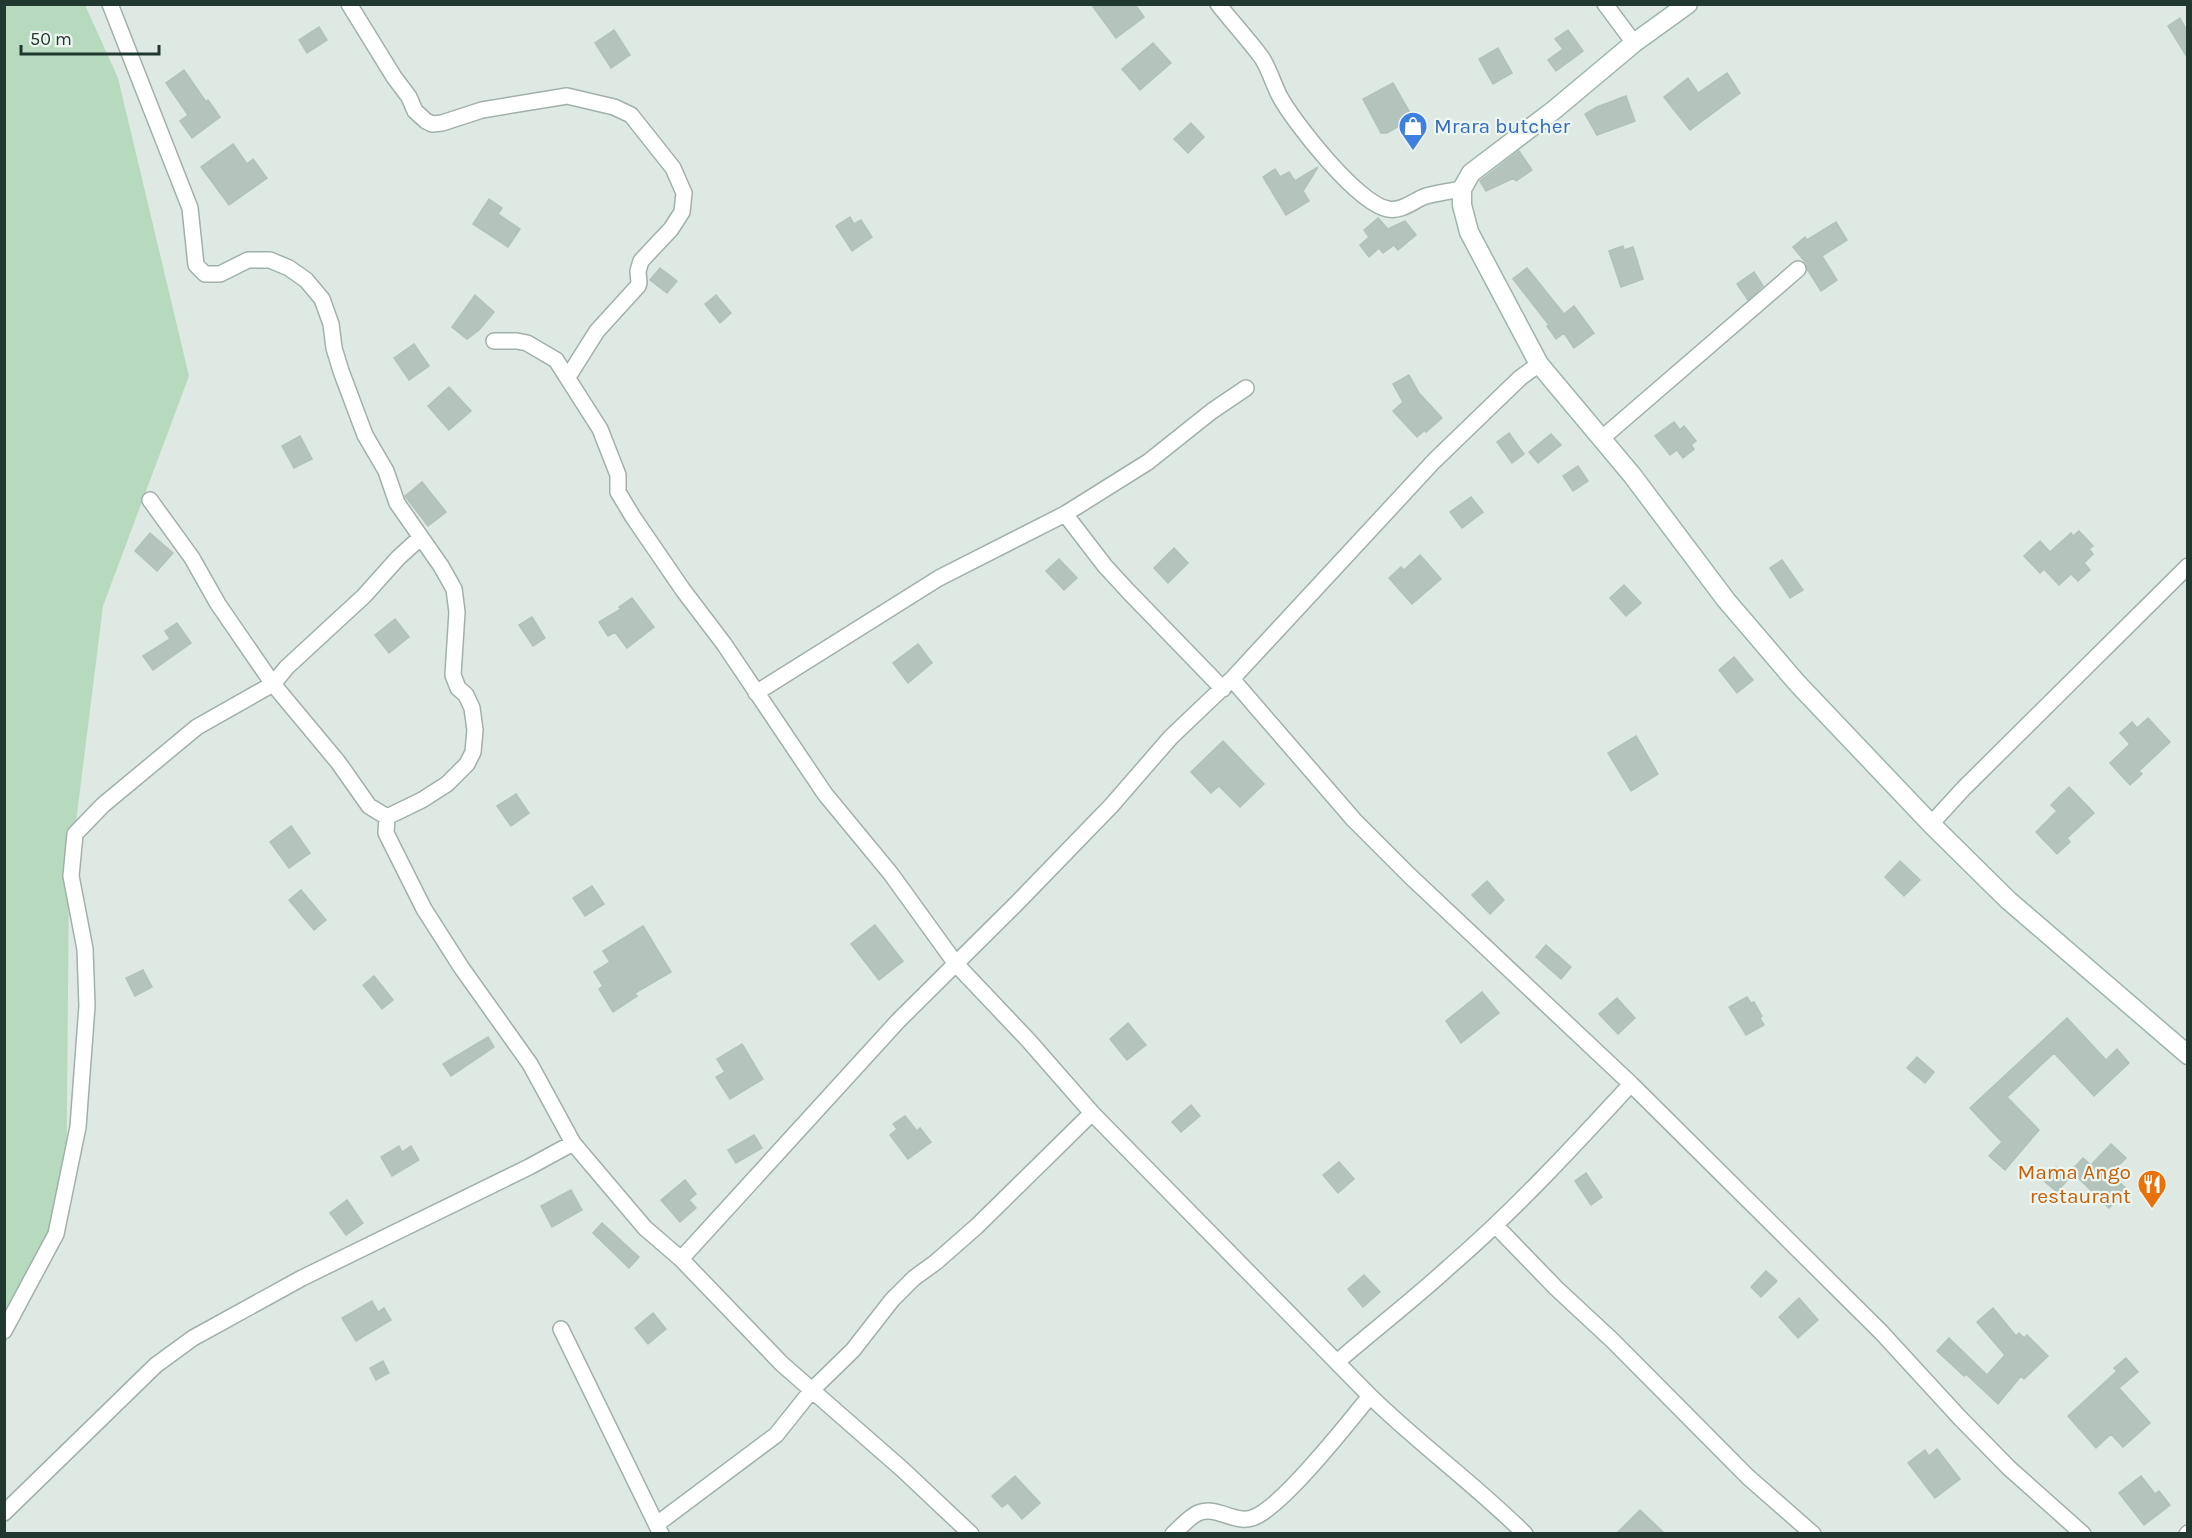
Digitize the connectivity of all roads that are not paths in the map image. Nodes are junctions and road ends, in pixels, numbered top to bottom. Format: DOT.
graph roads {
  1 [pos="110,4"];
  2 [pos="349,4"];
  3 [pos="1218,4"];
  4 [pos="1605,4"];
  5 [pos="1688,4"];
  6 [pos="1634,43"];
  7 [pos="1462,189"];
  8 [pos="1798,269"];
  9 [pos="494,341"];
  10 [pos="1539,364"];
  11 [pos="568,377"];
  12 [pos="1246,388"];
  13 [pos="1602,439"];
  14 [pos="150,500"];
  15 [pos="1065,514"];
  16 [pos="420,538"];
  17 [pos="2187,566"];
  18 [pos="273,684"];
  19 [pos="1227,684"];
  20 [pos="756,693"];
  21 [pos="387,818"];
  22 [pos="1931,824"];
  23 [pos="956,964"];
  24 [pos="2187,1055"];
  25 [pos="1631,1084"];
  26 [pos="1092,1113"];
  27 [pos="573,1143"];
  28 [pos="1495,1225"];
  29 [pos="681,1259"];
  30 [pos="561,1329"];
  31 [pos="4,1331"];
  32 [pos="1337,1362"];
  33 [pos="812,1390"];
  34 [pos="1370,1396"];
  35 [pos="4,1513"];
  36 [pos="659,1528"];
  37 [pos="971,1533"];
  38 [pos="1173,1533"];
  39 [pos="1525,1533"];
  40 [pos="1813,1533"];
  41 [pos="2083,1533"];
  1 -- 16 [label="street"];
  2 -- 11 [label="street"];
  3 -- 7 [label="street"];
  4 -- 6 [label="street"];
  5 -- 6 [label="street"];
  6 -- 7 [label="street"];
  7 -- 10 [label="street"];
  8 -- 13 [label="street"];
  9 -- 11 [label="street"];
  10 -- 13 [label="street"];
  10 -- 19 [label="street"];
  11 -- 20 [label="street"];
  12 -- 15 [label="street"];
  13 -- 22 [label="street"];
  14 -- 18 [label="street"];
  15 -- 19 [label="street"];
  15 -- 20 [label="street"];
  16 -- 18 [label="street"];
  16 -- 21 [label="street"];
  17 -- 22 [label="street"];
  18 -- 21 [label="street"];
  18 -- 31 [label="street"];
  19 -- 23 [label="street"];
  19 -- 25 [label="street"];
  20 -- 23 [label="street"];
  21 -- 27 [label="street"];
  22 -- 24 [label="street"];
  23 -- 26 [label="street"];
  23 -- 29 [label="street"];
  25 -- 28 [label="street"];
  25 -- 41 [label="street"];
  26 -- 32 [label="street"];
  26 -- 33 [label="street"];
  27 -- 29 [label="street"];
  27 -- 35 [label="street"];
  28 -- 32 [label="street"];
  28 -- 40 [label="street"];
  29 -- 33 [label="street"];
  30 -- 36 [label="street"];
  32 -- 34 [label="street"];
  33 -- 36 [label="street"];
  33 -- 37 [label="street"];
  34 -- 38 [label="street"];
  34 -- 39 [label="street"];
}
